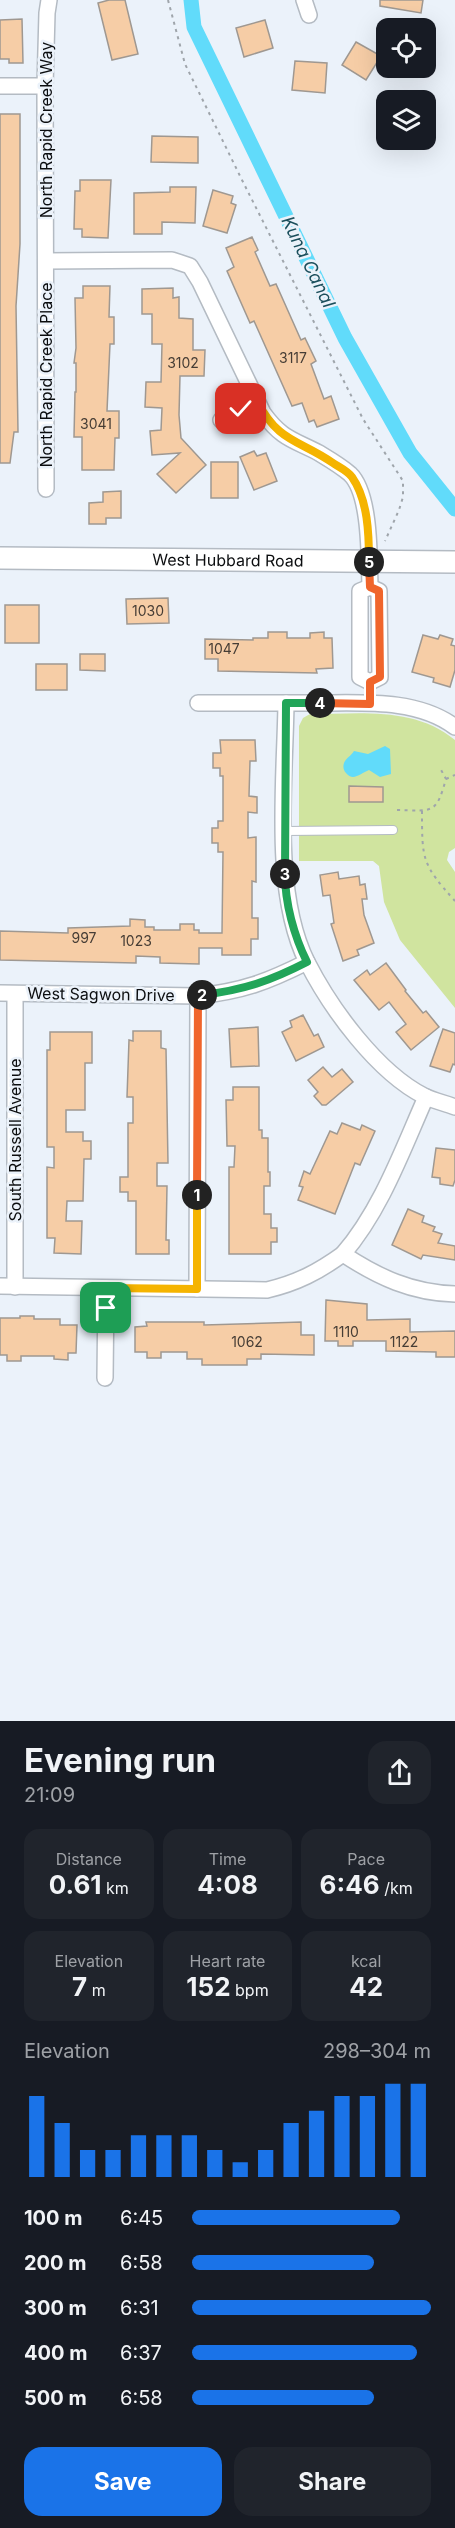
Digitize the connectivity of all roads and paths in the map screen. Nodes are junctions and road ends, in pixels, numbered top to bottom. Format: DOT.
graph roads {
  1 [pos="49,0"];
  2 [pos="168,0"];
  3 [pos="304,0"];
  4 [pos="309,15"];
  5 [pos="0,86"];
  6 [pos="45,86"];
  7 [pos="46,261"];
  8 [pos="257,401"];
  9 [pos="221,420"];
  10 [pos="46,489"];
  11 [pos="385,541"];
  12 [pos="0,558"];
  13 [pos="369,561"];
  14 [pos="455,562"];
  15 [pos="198,703"];
  16 [pos="286,703"];
  17 [pos="370,704"];
  18 [pos="455,727"];
  19 [pos="441,768"];
  20 [pos="455,776"];
  21 [pos="446,778"];
  22 [pos="397,810"];
  23 [pos="422,811"];
  24 [pos="393,830"];
  25 [pos="285,831"];
  26 [pos="455,901"];
  27 [pos="307,962"];
  28 [pos="7,993"];
  29 [pos="198,996"];
  30 [pos="426,1098"];
  31 [pos="455,1107"];
  32 [pos="343,1254"];
  33 [pos="7,1287"];
  34 [pos="106,1288"];
  35 [pos="197,1289"];
  36 [pos="455,1294"];
  37 [pos="105,1378"];
  1 -- 6 [label="street, North Rapid Creek Way"];
  2 -- 11 [label="path"];
  3 -- 4 [label="street"];
  5 -- 6 [label="street"];
  6 -- 7 [label="street, North Rapid Creek Way"];
  7 -- 8 [label="street"];
  7 -- 10 [label="street, North Rapid Creek Place"];
  8 -- 9 [label="street"];
  8 -- 13 [label="street"];
  12 -- 13 [label="street, West Hubbard Road"];
  13 -- 14 [label="street, West Hubbard Road"];
  13 -- 17 [label="street"];
  15 -- 16 [label="street"];
  16 -- 17 [label="street"];
  16 -- 25 [label="street"];
  17 -- 18 [label="street"];
  19 -- 21 [label="path"];
  20 -- 21 [label="path"];
  21 -- 23 [label="path"];
  22 -- 23 [label="path"];
  23 -- 26 [label="path"];
  24 -- 25 [label="lane"];
  25 -- 27 [label="street"];
  27 -- 29 [label="street, West Sagwon Drive"];
  27 -- 30 [label="street"];
  28 -- 29 [label="street, West Sagwon Drive"];
  28 -- 33 [label="street, South Russell Avenue"];
  29 -- 35 [label="street"];
  30 -- 31 [label="street"];
  30 -- 32 [label="street"];
  32 -- 35 [label="street"];
  32 -- 36 [label="street"];
  33 -- 34 [label="street"];
  34 -- 35 [label="street"];
  34 -- 37 [label="street"];
}
